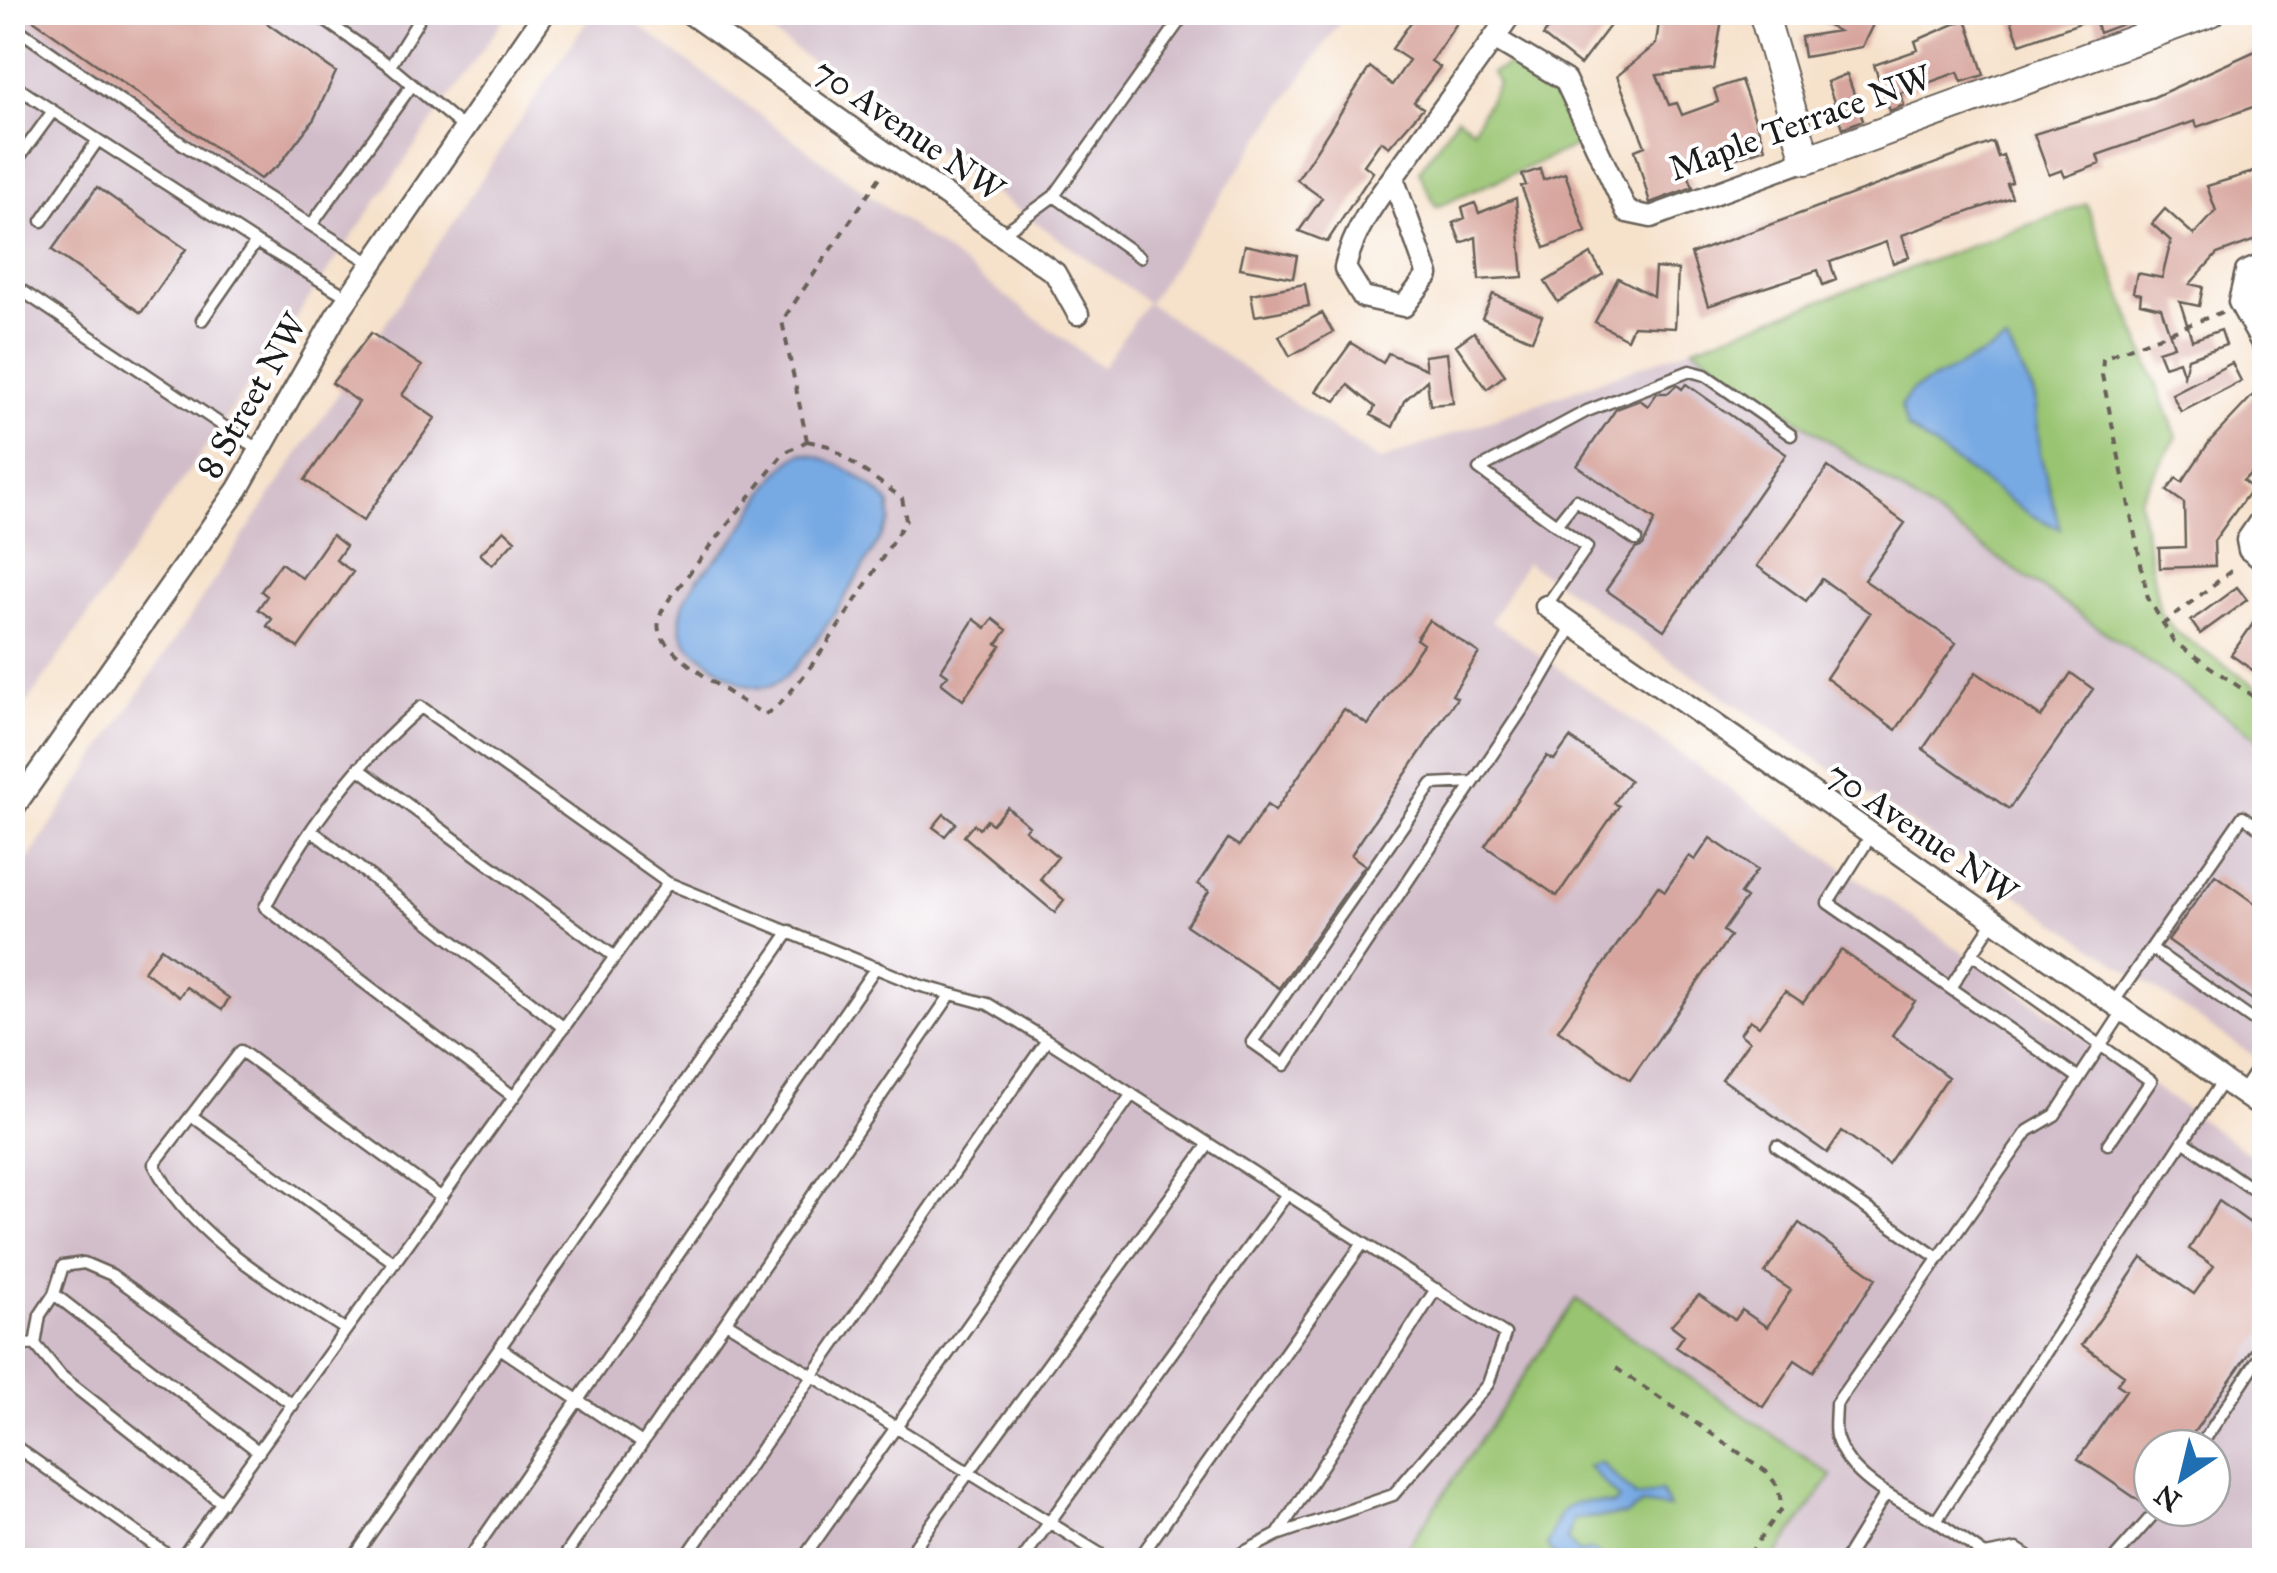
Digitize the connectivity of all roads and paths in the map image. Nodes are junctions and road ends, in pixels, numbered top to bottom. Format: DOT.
graph roads {
  1 [pos="313,12"];
  2 [pos="545,12"];
  3 [pos="1186,12"];
  4 [pos="1512,12"];
  5 [pos="1764,12"];
  6 [pos="694,14"];
  7 [pos="2196,15"];
  8 [pos="418,21"];
  9 [pos="12,24"];
  10 [pos="1494,38"];
  11 [pos="390,66"];
  12 [pos="12,84"];
  13 [pos="412,85"];
  14 [pos="53,111"];
  15 [pos="464,129"];
  16 [pos="98,140"];
  17 [pos="893,159"];
  18 [pos="1806,160"];
  19 [pos="12,166"];
  20 [pos="1393,178"];
  21 [pos="1054,196"];
  22 [pos="42,221"];
  23 [pos="312,224"];
  24 [pos="1001,235"];
  25 [pos="256,242"];
  26 [pos="1140,257"];
  27 [pos="372,264"];
  28 [pos="2264,264"];
  29 [pos="12,284"];
  30 [pos="348,298"];
  31 [pos="2239,302"];
  32 [pos="1078,314"];
  33 [pos="202,320"];
  34 [pos="2264,348"];
  35 [pos="1791,435"];
  36 [pos="807,441"];
  37 [pos="260,451"];
  38 [pos="2264,515"];
  39 [pos="1556,525"];
  40 [pos="1636,540"];
  41 [pos="2257,556"];
  42 [pos="1546,606"];
  43 [pos="1572,625"];
  44 [pos="2162,625"];
  45 [pos="2264,704"];
  46 [pos="358,768"];
  47 [pos="1474,782"];
  48 [pos="12,810"];
  49 [pos="2264,829"];
  50 [pos="311,830"];
  51 [pos="1870,837"];
  52 [pos="668,883"];
  53 [pos="1993,922"];
  54 [pos="790,931"];
  55 [pos="2151,948"];
  56 [pos="1972,954"];
  57 [pos="615,957"];
  58 [pos="876,967"];
  59 [pos="1950,988"];
  60 [pos="951,994"];
  61 [pos="2118,1007"];
  62 [pos="564,1028"];
  63 [pos="2264,1028"];
  64 [pos="1047,1040"];
  65 [pos="2100,1046"];
  66 [pos="2264,1058"];
  67 [pos="2078,1078"];
  68 [pos="1132,1094"];
  69 [pos="2250,1096"];
  70 [pos="514,1097"];
  71 [pos="192,1116"];
  72 [pos="2184,1141"];
  73 [pos="1209,1144"];
  74 [pos="2108,1144"];
  75 [pos="1777,1146"];
  76 [pos="1287,1194"];
  77 [pos="2264,1197"];
  78 [pos="442,1198"];
  79 [pos="1363,1243"];
  80 [pos="1938,1258"];
  81 [pos="395,1263"];
  82 [pos="1436,1289"];
  83 [pos="54,1294"];
  84 [pos="726,1322"];
  85 [pos="346,1330"];
  86 [pos="35,1344"];
  87 [pos="12,1346"];
  88 [pos="500,1348"];
  89 [pos="2264,1350"];
  90 [pos="1616,1368"];
  91 [pos="811,1378"];
  92 [pos="579,1400"];
  93 [pos="293,1405"];
  94 [pos="892,1428"];
  95 [pos="2212,1428"];
  96 [pos="642,1443"];
  97 [pos="12,1444"];
  98 [pos="259,1452"];
  99 [pos="967,1473"];
  100 [pos="1885,1495"];
  101 [pos="222,1504"];
  102 [pos="1936,1521"];
  103 [pos="1049,1523"];
  104 [pos="2141,1528"];
  105 [pos="1277,1535"];
  106 [pos="178,1560"];
  107 [pos="352,1560"];
  108 [pos="468,1560"];
  109 [pos="562,1560"];
  110 [pos="684,1560"];
  111 [pos="802,1560"];
  112 [pos="906,1560"];
  113 [pos="1022,1560"];
  114 [pos="1110,1560"];
  115 [pos="1138,1560"];
  116 [pos="1229,1560"];
  117 [pos="1745,1560"];
  118 [pos="1845,1560"];
  119 [pos="2034,1560"];
  120 [pos="2113,1560"];
  1 -- 11 [label="lane"];
  2 -- 15 [label="street, 8 Street NW"];
  3 -- 21 [label="lane"];
  4 -- 10 [label="street"];
  5 -- 18 [label="street"];
  6 -- 17 [label="street, 70 Avenue NW"];
  7 -- 18 [label="street, Maple Terrace NW"];
  8 -- 11 [label="lane"];
  9 -- 23 [label="lane"];
  10 -- 18 [label="street, Maple Terrace NW"];
  10 -- 20 [label="street"];
  11 -- 13 [label="lane"];
  12 -- 14 [label="lane"];
  13 -- 15 [label="lane"];
  13 -- 23 [label="lane"];
  14 -- 16 [label="lane"];
  14 -- 19 [label="lane"];
  15 -- 27 [label="street, 8 Street NW"];
  16 -- 22 [label="lane"];
  16 -- 25 [label="lane"];
  17 -- 24 [label="street, 70 Avenue NW"];
  17 -- 36 [label="path"];
  20 -- 20 [label="street"];
  21 -- 24 [label="lane"];
  21 -- 26 [label="lane"];
  23 -- 27 [label="lane"];
  24 -- 32 [label="street, 70 Avenue NW"];
  25 -- 30 [label="lane"];
  25 -- 33 [label="lane"];
  27 -- 30 [label="street, 8 Street NW"];
  28 -- 31 [label="street"];
  29 -- 37 [label="lane"];
  30 -- 37 [label="street, 8 Street NW"];
  31 -- 34 [label="street"];
  31 -- 44 [label="path"];
  35 -- 39 [label="lane"];
  36 -- 36 [label="path"];
  37 -- 48 [label="street, 8 Street NW"];
  38 -- 41 [label="street"];
  39 -- 40 [label="lane"];
  39 -- 42 [label="lane"];
  41 -- 44 [label="path"];
  42 -- 43 [label="street, 70 Avenue NW"];
  43 -- 47 [label="lane"];
  43 -- 51 [label="street, 70 Avenue NW"];
  44 -- 45 [label="path"];
  46 -- 50 [label="lane"];
  46 -- 52 [label="lane"];
  46 -- 57 [label="lane"];
  47 -- 47 [label="lane"];
  49 -- 55 [label="lane"];
  50 -- 62 [label="lane"];
  50 -- 70 [label="lane"];
  51 -- 53 [label="street, 70 Avenue NW"];
  51 -- 59 [label="lane"];
  52 -- 54 [label="lane"];
  52 -- 57 [label="lane"];
  53 -- 56 [label="lane"];
  53 -- 61 [label="street, 70 Avenue NW"];
  54 -- 58 [label="lane"];
  54 -- 88 [label="lane"];
  55 -- 61 [label="lane"];
  55 -- 63 [label="lane"];
  56 -- 59 [label="lane"];
  56 -- 65 [label="lane"];
  57 -- 62 [label="lane"];
  58 -- 60 [label="lane"];
  58 -- 92 [label="lane"];
  59 -- 67 [label="lane"];
  60 -- 64 [label="lane"];
  60 -- 84 [label="lane"];
  61 -- 65 [label="lane"];
  61 -- 69 [label="street, 70 Avenue NW"];
  62 -- 70 [label="lane"];
  64 -- 68 [label="lane"];
  64 -- 91 [label="lane"];
  65 -- 67 [label="lane"];
  65 -- 74 [label="lane"];
  66 -- 69 [label="lane"];
  67 -- 80 [label="lane"];
  68 -- 73 [label="lane"];
  68 -- 94 [label="lane"];
  69 -- 72 [label="lane"];
  70 -- 78 [label="lane"];
  71 -- 78 [label="lane"];
  71 -- 81 [label="lane"];
  71 -- 85 [label="lane"];
  72 -- 77 [label="lane"];
  72 -- 102 [label="lane"];
  73 -- 76 [label="lane"];
  73 -- 99 [label="lane"];
  75 -- 80 [label="lane"];
  76 -- 79 [label="lane"];
  76 -- 103 [label="lane"];
  78 -- 81 [label="lane"];
  79 -- 82 [label="lane"];
  79 -- 115 [label="lane"];
  80 -- 100 [label="lane"];
  81 -- 85 [label="lane"];
  82 -- 105 [label="lane"];
  82 -- 105 [label="lane"];
  83 -- 86 [label="lane"];
  83 -- 93 [label="lane"];
  83 -- 98 [label="lane"];
  84 -- 91 [label="lane"];
  84 -- 96 [label="lane"];
  85 -- 93 [label="lane"];
  86 -- 87 [label="lane"];
  86 -- 101 [label="lane"];
  88 -- 92 [label="lane"];
  88 -- 107 [label="lane"];
  89 -- 95 [label="lane"];
  90 -- 117 [label="path"];
  91 -- 94 [label="lane"];
  91 -- 110 [label="lane"];
  92 -- 96 [label="lane"];
  92 -- 108 [label="lane"];
  93 -- 98 [label="lane"];
  94 -- 99 [label="lane"];
  94 -- 111 [label="lane"];
  96 -- 109 [label="lane"];
  97 -- 106 [label="lane"];
  98 -- 101 [label="lane"];
  99 -- 103 [label="lane"];
  99 -- 112 [label="lane"];
  100 -- 102 [label="lane"];
  100 -- 118 [label="lane"];
  101 -- 106 [label="lane"];
  102 -- 119 [label="lane"];
  103 -- 113 [label="lane"];
  103 -- 114 [label="lane"];
  104 -- 120 [label="lane"];
  105 -- 116 [label="lane"];
}
